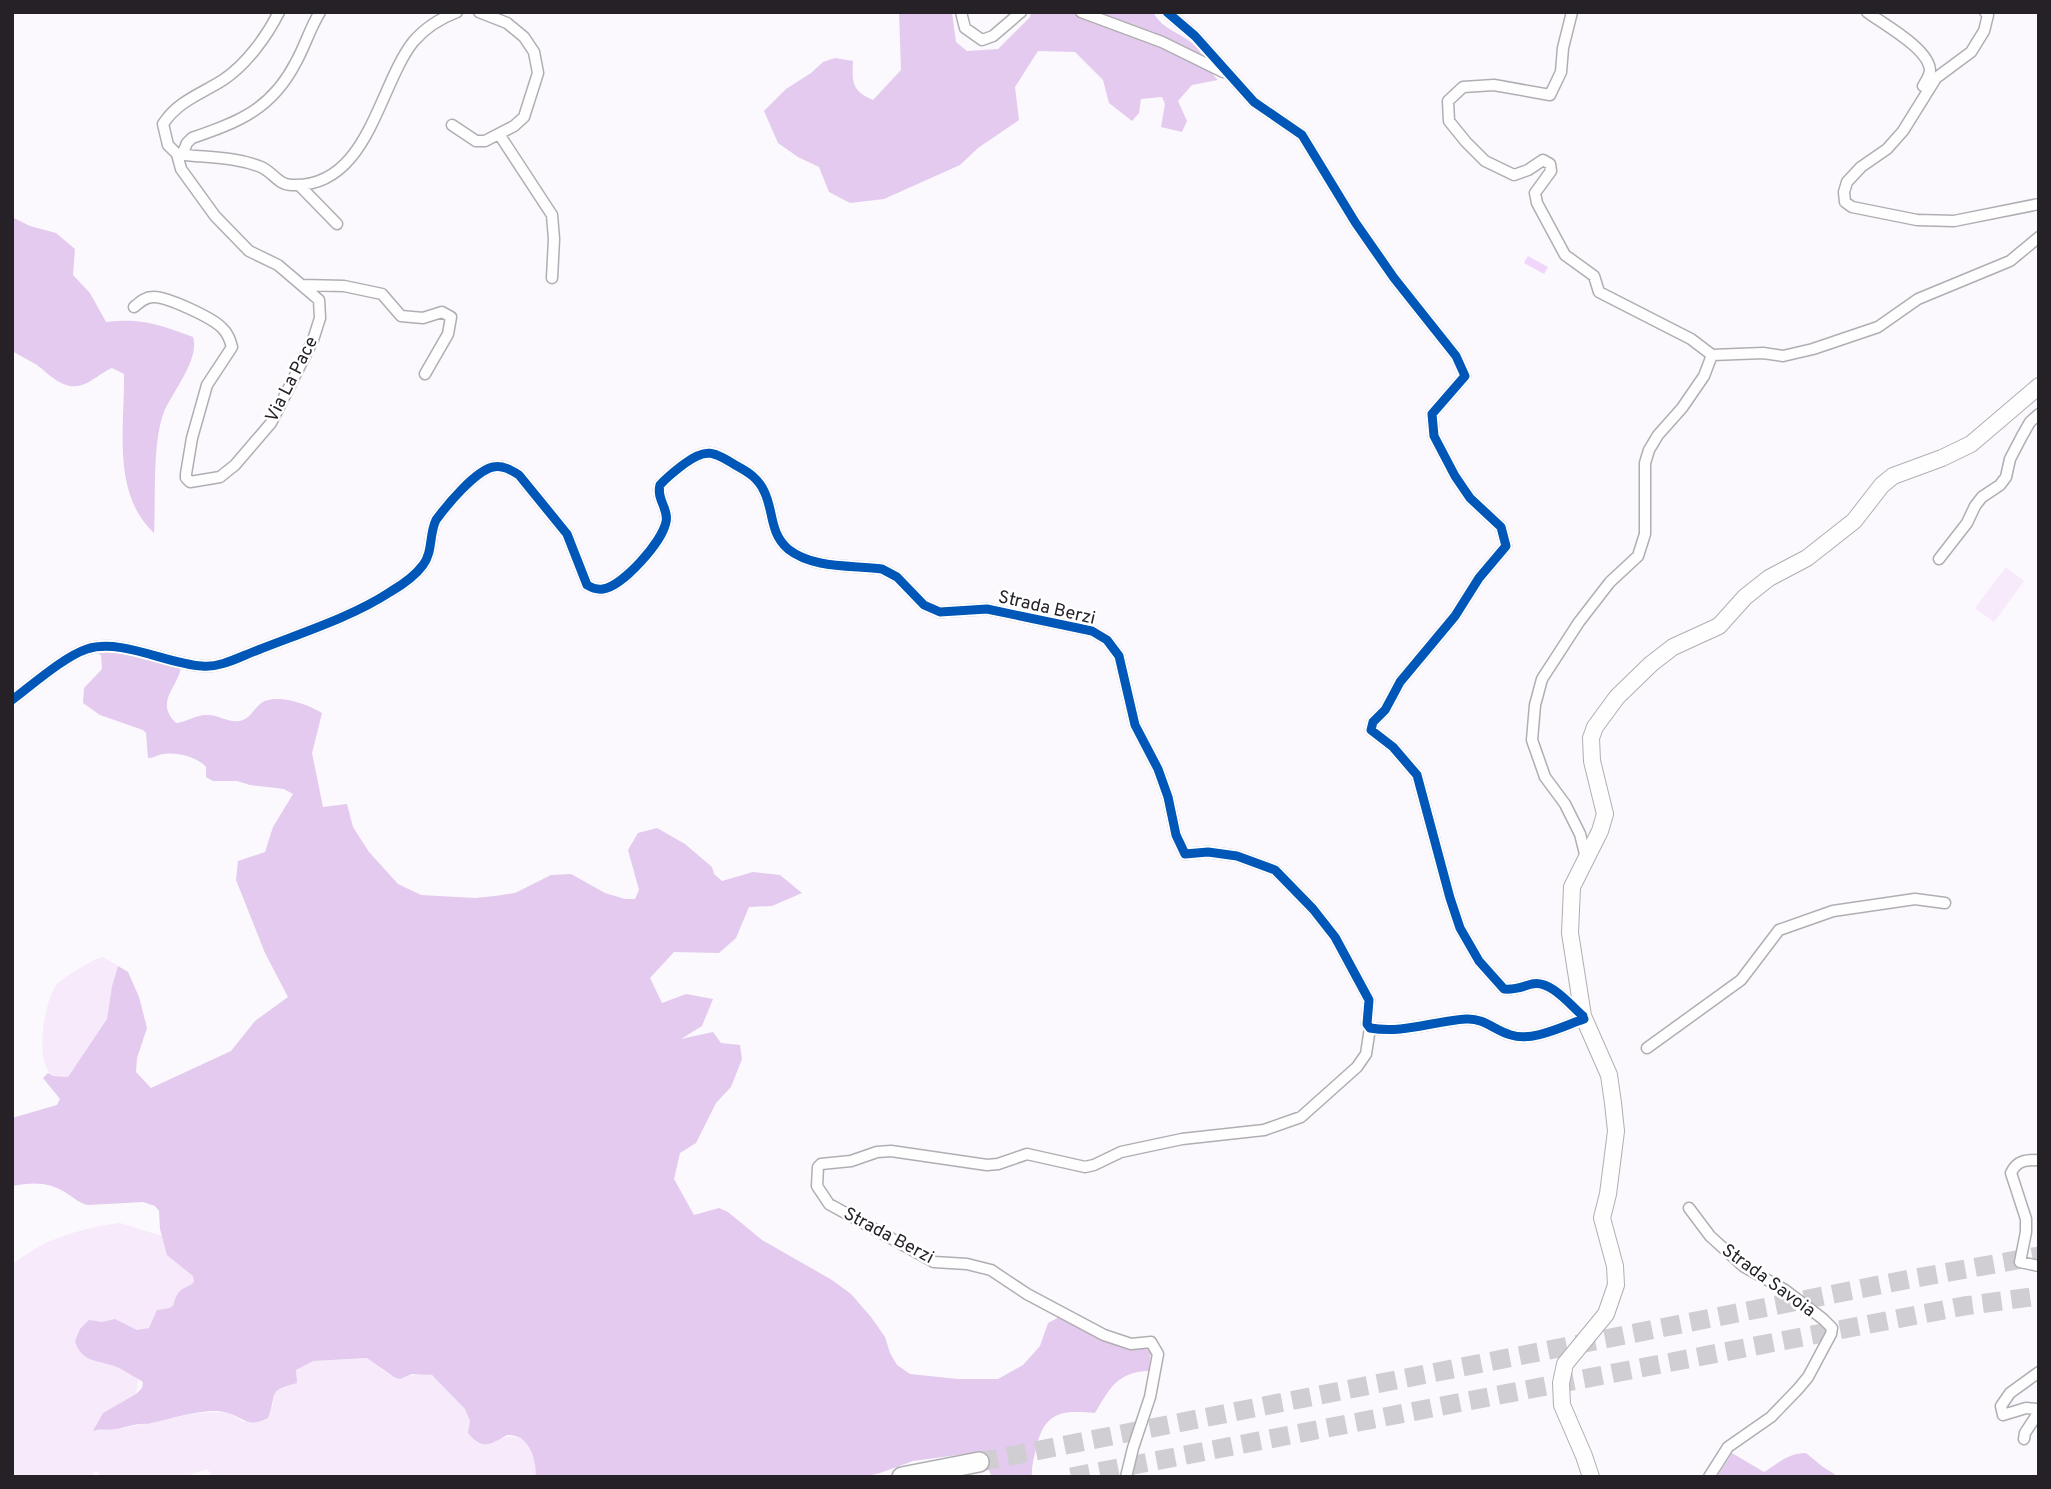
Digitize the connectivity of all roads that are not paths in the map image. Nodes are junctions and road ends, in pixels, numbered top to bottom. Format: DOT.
graph roads {
  1 [pos="279,12"];
  2 [pos="320,12"];
  3 [pos="457,12"];
  4 [pos="479,12"];
  5 [pos="961,12"];
  6 [pos="1021,12"];
  7 [pos="1081,12"];
  8 [pos="1167,12"];
  9 [pos="1572,12"];
  10 [pos="1867,12"];
  11 [pos="1985,12"];
  12 [pos="1227,74"];
  13 [pos="1920,102"];
  14 [pos="452,125"];
  15 [pos="499,134"];
  16 [pos="179,154"];
  17 [pos="299,185"];
  18 [pos="2039,204"];
  19 [pos="337,224"];
  20 [pos="2039,237"];
  21 [pos="552,278"];
  22 [pos="303,285"];
  23 [pos="134,307"];
  24 [pos="1712,355"];
  25 [pos="425,374"];
  26 [pos="2039,386"];
  27 [pos="2039,414"];
  28 [pos="1939,559"];
  29 [pos="12,700"];
  30 [pos="1586,858"];
  31 [pos="1945,903"];
  32 [pos="1583,1018"];
  33 [pos="1370,1028"];
  34 [pos="1647,1048"];
  35 [pos="2039,1160"];
  36 [pos="1689,1208"];
  37 [pos="2039,1266"];
  38 [pos="2039,1372"];
  39 [pos="2024,1438"];
  40 [pos="979,1462"];
  41 [pos="902,1477"];
  42 [pos="1126,1477"];
  43 [pos="1591,1477"];
  44 [pos="1709,1477"];
  1 -- 16 [label="street, Via La Pace"];
  2 -- 16 [label="street"];
  3 -- 17 [label="street"];
  4 -- 15 [label="street"];
  5 -- 6 [label="street"];
  7 -- 12 [label="street"];
  8 -- 12 [label="street"];
  9 -- 24 [label="street"];
  10 -- 13 [label="street"];
  11 -- 13 [label="street"];
  12 -- 32 [label="street"];
  13 -- 18 [label="street"];
  14 -- 15 [label="street"];
  15 -- 21 [label="street"];
  16 -- 17 [label="street"];
  16 -- 22 [label="street, Via La Pace"];
  17 -- 19 [label="street"];
  20 -- 24 [label="street"];
  22 -- 23 [label="street, Via La Pace"];
  22 -- 25 [label="street"];
  24 -- 30 [label="street"];
  26 -- 30 [label="main road"];
  27 -- 28 [label="street"];
  29 -- 33 [label="street, Strada Berzi"];
  30 -- 32 [label="main road"];
  31 -- 34 [label="street"];
  32 -- 33 [label="street"];
  32 -- 43 [label="main road"];
  33 -- 42 [label="street, Strada Berzi"];
  35 -- 37 [label="street"];
  36 -- 44 [label="street, Strada Savoia"];
  38 -- 39 [label="street"];
  40 -- 41 [label="highway"];
}
